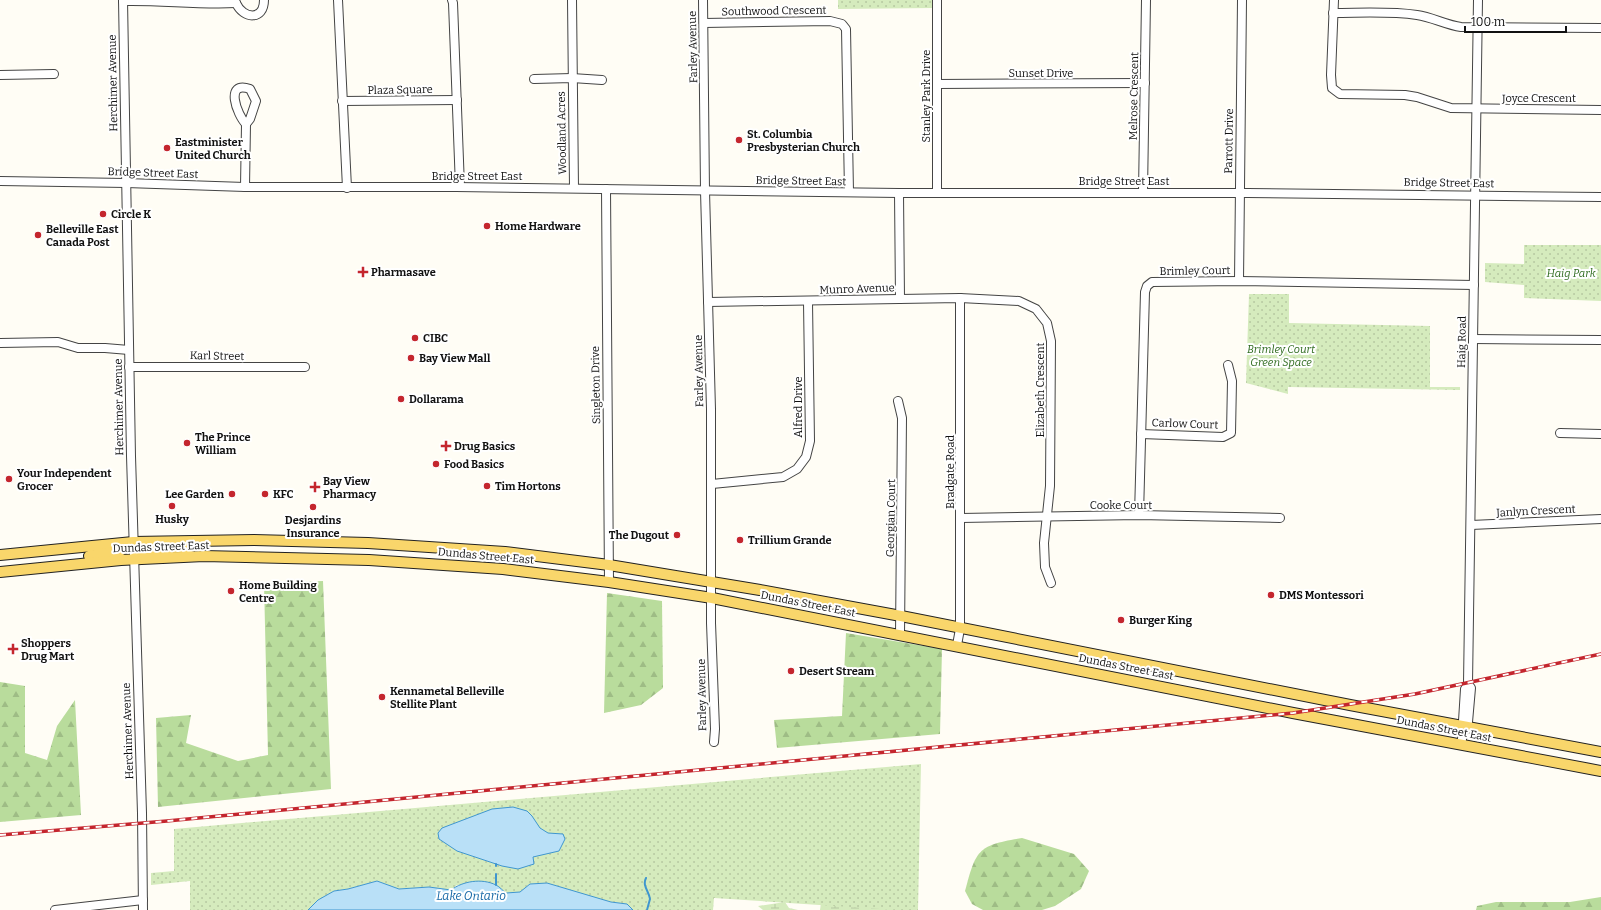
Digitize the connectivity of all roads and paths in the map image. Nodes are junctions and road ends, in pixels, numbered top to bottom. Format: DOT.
graph roads {
  1 [pos="264,0"];
  2 [pos="338,0"];
  3 [pos="452,0"];
  4 [pos="572,0"];
  5 [pos="703,0"];
  6 [pos="937,0"];
  7 [pos="1146,0"];
  8 [pos="1242,0"];
  9 [pos="1334,0"];
  10 [pos="1478,0"];
  11 [pos="123,1"];
  12 [pos="237,2"];
  13 [pos="1334,13"];
  14 [pos="704,23"];
  15 [pos="1477,27"];
  16 [pos="1601,28"];
  17 [pos="54,74"];
  18 [pos="0,75"];
  19 [pos="572,78"];
  20 [pos="534,79"];
  21 [pos="602,80"];
  22 [pos="1145,83"];
  23 [pos="937,84"];
  24 [pos="457,100"];
  25 [pos="342,102"];
  26 [pos="1477,108"];
  27 [pos="1601,110"];
  28 [pos="246,124"];
  29 [pos="0,180"];
  30 [pos="126,182"];
  31 [pos="245,187"];
  32 [pos="460,187"];
  33 [pos="347,188"];
  34 [pos="574,188"];
  35 [pos="606,189"];
  36 [pos="705,191"];
  37 [pos="849,192"];
  38 [pos="937,192"];
  39 [pos="1143,192"];
  40 [pos="1240,192"];
  41 [pos="899,193"];
  42 [pos="1475,194"];
  43 [pos="1601,197"];
  44 [pos="1239,281"];
  45 [pos="1474,285"];
  46 [pos="960,298"];
  47 [pos="900,299"];
  48 [pos="708,302"];
  49 [pos="808,302"];
  50 [pos="1473,338"];
  51 [pos="1601,340"];
  52 [pos="0,343"];
  53 [pos="129,350"];
  54 [pos="1228,365"];
  55 [pos="129,367"];
  56 [pos="305,367"];
  57 [pos="898,401"];
  58 [pos="1560,433"];
  59 [pos="1141,434"];
  60 [pos="1601,434"];
  61 [pos="712,484"];
  62 [pos="1138,515"];
  63 [pos="1046,516"];
  64 [pos="961,518"];
  65 [pos="1280,518"];
  66 [pos="1601,519"];
  67 [pos="1471,525"];
  68 [pos="212,540"];
  69 [pos="133,542"];
  70 [pos="0,555"];
  71 [pos="134,559"];
  72 [pos="66,564"];
  73 [pos="609,565"];
  74 [pos="0,572"];
  75 [pos="609,582"];
  76 [pos="712,582"];
  77 [pos="1050,583"];
  78 [pos="760,590"];
  79 [pos="712,598"];
  80 [pos="757,606"];
  81 [pos="901,616"];
  82 [pos="960,628"];
  83 [pos="900,635"];
  84 [pos="957,646"];
  85 [pos="1100,655"];
  86 [pos="1098,674"];
  87 [pos="1193,674"];
  88 [pos="1191,692"];
  89 [pos="1464,727"];
  90 [pos="714,742"];
  91 [pos="1461,745"];
  92 [pos="1583,749"];
  93 [pos="1601,752"];
  94 [pos="1579,767"];
  95 [pos="1601,771"];
  96 [pos="143,900"];
  97 [pos="55,910"];
  98 [pos="143,910"];
  1 -- 12 [label="street"];
  2 -- 25 [label="street"];
  3 -- 24 [label="street"];
  4 -- 19 [label="street, Woodland Acres"];
  5 -- 14 [label="street, Farley Avenue"];
  6 -- 23 [label="street, Stanley Park Drive"];
  7 -- 22 [label="street, Melrose Crescent"];
  8 -- 40 [label="street, Parrott Drive"];
  9 -- 13 [label="street"];
  10 -- 15 [label="street, Haig Road"];
  11 -- 12 [label="street"];
  11 -- 30 [label="street, Herchimer Avenue"];
  13 -- 15 [label="street"];
  13 -- 26 [label="street, Joyce Crescent"];
  14 -- 36 [label="street, Farley Avenue"];
  14 -- 37 [label="street, Southwood Crescent"];
  15 -- 16 [label="street"];
  15 -- 26 [label="street, Haig Road"];
  17 -- 18 [label="street"];
  19 -- 20 [label="street, Woodland Acres"];
  19 -- 21 [label="street, Woodland Acres"];
  19 -- 34 [label="street, Woodland Acres"];
  22 -- 23 [label="street, Sunset Drive"];
  22 -- 39 [label="street, Melrose Crescent"];
  23 -- 38 [label="street, Stanley Park Drive"];
  24 -- 25 [label="street, Plaza Square"];
  24 -- 32 [label="street"];
  25 -- 33 [label="street"];
  26 -- 27 [label="street, Joyce Crescent"];
  26 -- 42 [label="street, Haig Road"];
  28 -- 31 [label="street"];
  29 -- 30 [label="street, Bridge Street East"];
  30 -- 31 [label="street, Bridge Street East"];
  30 -- 53 [label="street, Herchimer Avenue"];
  31 -- 33 [label="street, Bridge Street East"];
  32 -- 33 [label="street, Bridge Street East"];
  32 -- 34 [label="street, Bridge Street East"];
  34 -- 35 [label="street, Bridge Street East"];
  35 -- 36 [label="street, Bridge Street East"];
  35 -- 73 [label="street, Singleton Drive"];
  36 -- 37 [label="street, Bridge Street East"];
  36 -- 48 [label="street, Farley Avenue"];
  37 -- 41 [label="street, Bridge Street East"];
  38 -- 39 [label="street, Bridge Street East"];
  38 -- 41 [label="street, Bridge Street East"];
  39 -- 40 [label="street, Bridge Street East"];
  40 -- 42 [label="street, Bridge Street East"];
  40 -- 44 [label="street, Parrott Drive"];
  41 -- 47 [label="street, Munro Avenue"];
  42 -- 43 [label="street, Bridge Street East"];
  42 -- 45 [label="street, Haig Road"];
  44 -- 45 [label="street, Brimley Court"];
  44 -- 59 [label="street, Brimley Court"];
  45 -- 50 [label="street, Haig Road"];
  46 -- 47 [label="street, Elizabeth Crescent"];
  46 -- 63 [label="street, Elizabeth Crescent"];
  46 -- 64 [label="street, Bradgate Road"];
  47 -- 49 [label="street, Munro Avenue"];
  48 -- 49 [label="street, Munro Avenue"];
  48 -- 61 [label="street, Farley Avenue"];
  49 -- 61 [label="street, Alfred Drive"];
  50 -- 51 [label="street"];
  50 -- 67 [label="street, Haig Road"];
  52 -- 53 [label="street"];
  53 -- 55 [label="street, Herchimer Avenue"];
  54 -- 59 [label="street, Carlow Court"];
  55 -- 56 [label="street, Karl Street"];
  55 -- 69 [label="street, Herchimer Avenue"];
  57 -- 81 [label="street, Georgian Court"];
  58 -- 60 [label="street"];
  59 -- 62 [label="street, Brimley Court"];
  61 -- 76 [label="street, Farley Avenue"];
  62 -- 63 [label="street, Cooke Court"];
  62 -- 65 [label="street, Cooke Court"];
  63 -- 64 [label="street, Cooke Court"];
  63 -- 77 [label="street, Elizabeth Crescent"];
  64 -- 82 [label="street, Bradgate Road"];
  66 -- 67 [label="street, Janlyn Crescent"];
  67 -- 89 [label="street, Haig Road"];
  68 -- 69 [label="main road, Dundas Street East"];
  68 -- 71 [label="main road"];
  68 -- 73 [label="main road, Dundas Street East"];
  69 -- 70 [label="main road, Dundas Street East"];
  69 -- 71 [label="street, Herchimer Avenue"];
  69 -- 72 [label="main road"];
  71 -- 72 [label="main road, Dundas Street East"];
  71 -- 75 [label="main road, Dundas Street East"];
  71 -- 96 [label="street, Herchimer Avenue"];
  72 -- 74 [label="main road, Dundas Street East"];
  73 -- 75 [label="street, Singleton Drive"];
  73 -- 76 [label="main road, Dundas Street East"];
  75 -- 79 [label="main road, Dundas Street East"];
  76 -- 78 [label="main road, Dundas Street East"];
  76 -- 79 [label="street, Farley Avenue"];
  78 -- 80 [label="main road"];
  78 -- 81 [label="main road, Dundas Street East"];
  79 -- 80 [label="main road, Dundas Street East"];
  79 -- 90 [label="street, Farley Avenue"];
  80 -- 83 [label="main road, Dundas Street East"];
  81 -- 82 [label="main road, Dundas Street East"];
  81 -- 83 [label="street, Georgian Court"];
  82 -- 84 [label="street, Bradgate Road"];
  82 -- 85 [label="main road, Dundas Street East"];
  83 -- 84 [label="main road, Dundas Street East"];
  84 -- 86 [label="main road, Dundas Street East"];
  85 -- 86 [label="main road"];
  85 -- 87 [label="main road, Dundas Street East"];
  86 -- 88 [label="main road, Dundas Street East"];
  87 -- 88 [label="main road"];
  87 -- 89 [label="main road, Dundas Street East"];
  88 -- 91 [label="main road, Dundas Street East"];
  89 -- 91 [label="street, Haig Road"];
  89 -- 92 [label="main road, Dundas Street East"];
  91 -- 94 [label="main road, Dundas Street East"];
  92 -- 93 [label="main road, Dundas Street East"];
  92 -- 94 [label="main road"];
  94 -- 95 [label="main road, Dundas Street East"];
  96 -- 97 [label="street"];
  96 -- 98 [label="street, Herchimer Avenue"];
}
